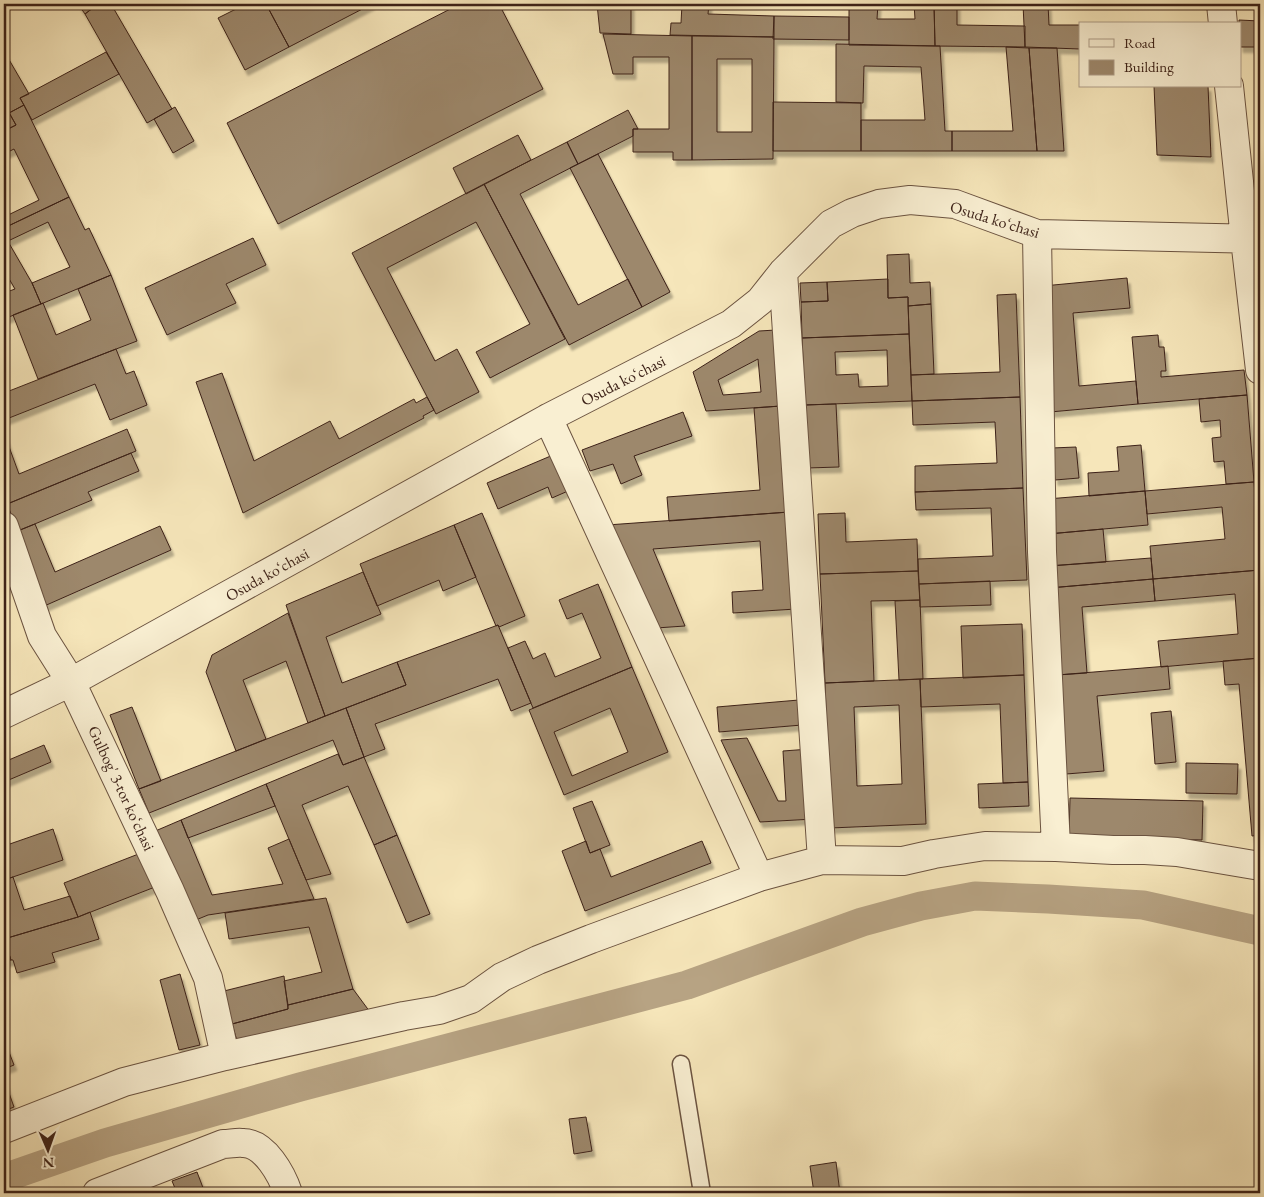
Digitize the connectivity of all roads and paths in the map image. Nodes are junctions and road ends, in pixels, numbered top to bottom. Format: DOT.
graph roads {
  1 [pos="1221,4"];
  2 [pos="1223,22"];
  3 [pos="1230,88"];
  4 [pos="1037,234"];
  5 [pos="1253,239"];
  6 [pos="784,272"];
  7 [pos="1260,370"];
  8 [pos="548,418"];
  9 [pos="4,526"];
  10 [pos="71,682"];
  11 [pos="4,714"];
  12 [pos="1056,846"];
  13 [pos="822,860"];
  14 [pos="1260,866"];
  15 [pos="759,878"];
  16 [pos="225,1056"];
  17 [pos="681,1064"];
  18 [pos="4,1129"];
  19 [pos="97,1193"];
  20 [pos="288,1193"];
  21 [pos="702,1193"];
  1 -- 2 [label="street"];
  3 -- 5 [label="street"];
  4 -- 5 [label="street, Osuda koʻchasi"];
  4 -- 6 [label="street, Osuda koʻchasi"];
  4 -- 12 [label="street"];
  5 -- 7 [label="street"];
  6 -- 8 [label="street, Osuda koʻchasi"];
  6 -- 13 [label="street"];
  8 -- 10 [label="street, Osuda koʻchasi"];
  8 -- 15 [label="street"];
  9 -- 10 [label="street, Gulbog' 3-tor koʻchasi"];
  10 -- 11 [label="street, Osuda koʻchasi"];
  10 -- 16 [label="street, Gulbog' 3-tor koʻchasi"];
  12 -- 13 [label="street"];
  12 -- 14 [label="street"];
  13 -- 15 [label="street"];
  15 -- 16 [label="street"];
  16 -- 18 [label="street"];
  17 -- 21 [label="lane"];
  19 -- 20 [label="street"];
}
